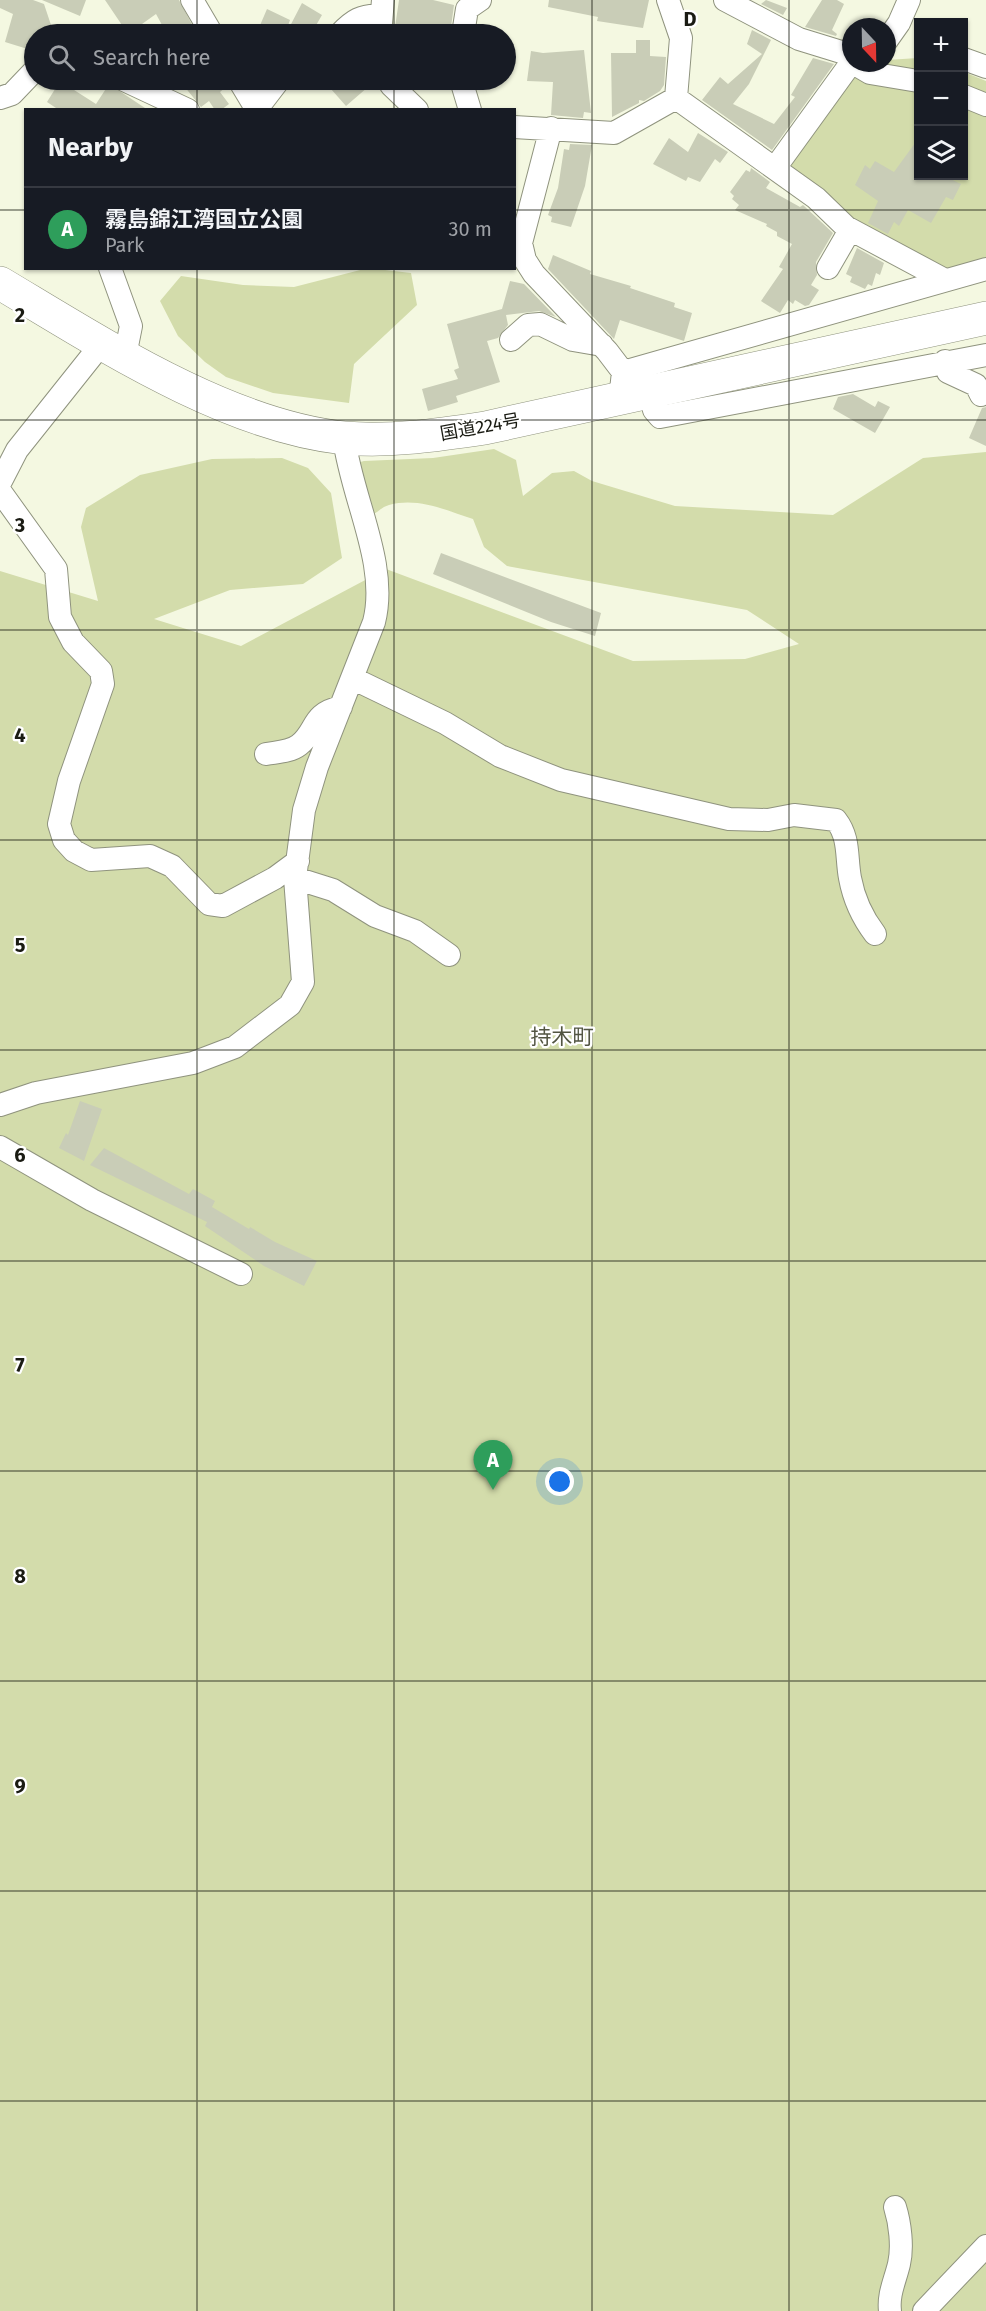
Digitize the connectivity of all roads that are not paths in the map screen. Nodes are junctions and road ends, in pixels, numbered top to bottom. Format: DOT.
graph roads {
  1 [pos="192,0"];
  2 [pos="480,0"];
  3 [pos="668,0"];
  4 [pos="725,0"];
  5 [pos="909,0"];
  6 [pos="381,17"];
  7 [pos="206,24"];
  8 [pos="352,24"];
  9 [pos="465,24"];
  10 [pos="896,27"];
  11 [pos="842,52"];
  12 [pos="968,61"];
  13 [pos="986,67"];
  14 [pos="845,72"];
  15 [pos="868,72"];
  16 [pos="914,80"];
  17 [pos="24,81"];
  18 [pos="145,90"];
  19 [pos="245,90"];
  20 [pos="271,90"];
  21 [pos="464,90"];
  22 [pos="0,98"];
  23 [pos="676,98"];
  24 [pos="968,98"];
  25 [pos="986,105"];
  26 [pos="184,108"];
  27 [pos="255,108"];
  28 [pos="257,108"];
  29 [pos="469,108"];
  30 [pos="516,127"];
  31 [pos="551,129"];
  32 [pos="775,168"];
  33 [pos="850,230"];
  34 [pos="828,268"];
  35 [pos="986,269"];
  36 [pos="111,270"];
  37 [pos="945,280"];
  38 [pos="0,283"];
  39 [pos="986,318"];
  40 [pos="511,340"];
  41 [pos="602,345"];
  42 [pos="114,349"];
  43 [pos="986,355"];
  44 [pos="945,362"];
  45 [pos="631,388"];
  46 [pos="981,395"];
  47 [pos="344,438"];
  48 [pos="0,483"];
  49 [pos="0,491"];
  50 [pos="352,678"];
  51 [pos="341,707"];
  52 [pos="266,754"];
  53 [pos="297,870"];
  54 [pos="875,934"];
  55 [pos="449,955"];
  56 [pos="0,1105"];
  57 [pos="0,1147"];
  58 [pos="241,1274"];
  59 [pos="895,2207"];
  60 [pos="986,2246"];
  61 [pos="890,2311"];
  62 [pos="924,2311"];
  1 -- 7 [label="street"];
  2 -- 9 [label="street"];
  3 -- 23 [label="street"];
  4 -- 11 [label="street"];
  5 -- 10 [label="street"];
  6 -- 8 [label="street"];
  12 -- 13 [label="street"];
  14 -- 32 [label="street"];
  15 -- 16 [label="street"];
  17 -- 22 [label="street"];
  18 -- 26 [label="street"];
  19 -- 27 [label="street"];
  20 -- 28 [label="street"];
  21 -- 29 [label="street"];
  23 -- 31 [label="street"];
  23 -- 32 [label="street"];
  24 -- 25 [label="street"];
  30 -- 31 [label="street"];
  31 -- 41 [label="street"];
  32 -- 33 [label="street"];
  33 -- 34 [label="street"];
  33 -- 37 [label="street"];
  35 -- 37 [label="street"];
  36 -- 42 [label="street"];
  37 -- 45 [label="street"];
  38 -- 42 [label="highway, 国道224号"];
  39 -- 45 [label="highway, 国道224号"];
  40 -- 41 [label="street"];
  41 -- 45 [label="street"];
  42 -- 47 [label="highway, 国道224号"];
  42 -- 48 [label="street"];
  43 -- 44 [label="street"];
  44 -- 45 [label="street"];
  44 -- 46 [label="street"];
  45 -- 47 [label="highway, 国道224号"];
  47 -- 50 [label="street"];
  49 -- 53 [label="street"];
  50 -- 51 [label="street"];
  50 -- 54 [label="street"];
  51 -- 52 [label="street"];
  51 -- 53 [label="street"];
  53 -- 55 [label="street"];
  53 -- 56 [label="street"];
  57 -- 58 [label="street"];
  59 -- 61 [label="street"];
  60 -- 62 [label="street"];
}
